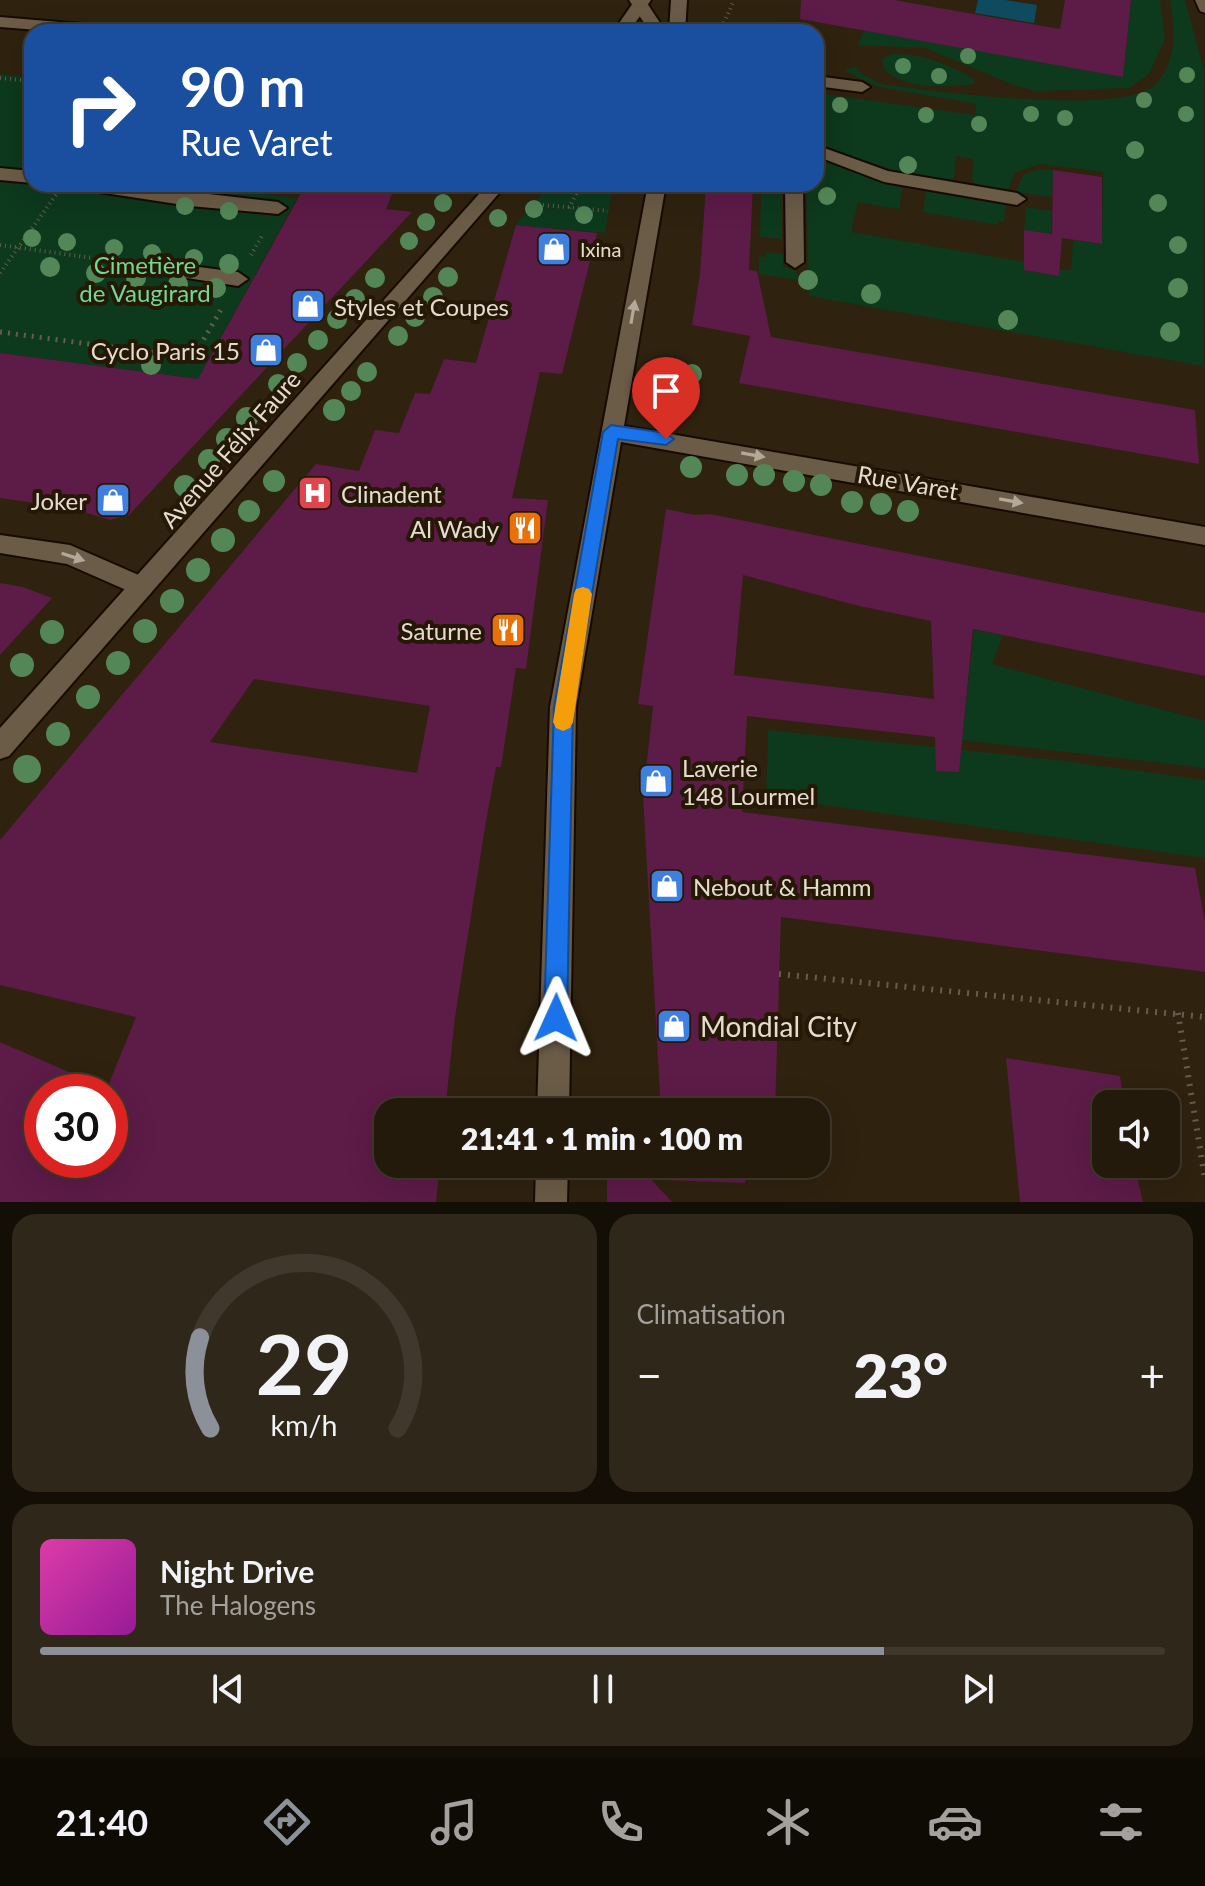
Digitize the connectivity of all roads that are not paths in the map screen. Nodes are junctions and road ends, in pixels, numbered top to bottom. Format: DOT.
graph roads {
  1 [pos="679,0"];
  2 [pos="1203,0"];
  3 [pos="640,1"];
  4 [pos="1205,8"];
  5 [pos="0,22"];
  6 [pos="24,24"];
  7 [pos="626,24"];
  8 [pos="653,24"];
  9 [pos="678,24"];
  10 [pos="824,82"];
  11 [pos="862,87"];
  12 [pos="824,153"];
  13 [pos="0,174"];
  14 [pos="24,176"];
  15 [pos="138,192"];
  16 [pos="491,192"];
  17 [pos="656,192"];
  18 [pos="794,192"];
  19 [pos="1017,199"];
  20 [pos="278,208"];
  21 [pos="795,262"];
  22 [pos="175,270"];
  23 [pos="238,279"];
  24 [pos="611,432"];
  25 [pos="1205,536"];
  26 [pos="0,544"];
  27 [pos="142,587"];
  28 [pos="0,747"];
  29 [pos="553,1098"];
  30 [pos="552,1178"];
  31 [pos="551,1202"];
  1 -- 9 [label="street"];
  2 -- 4 [label="street"];
  3 -- 7 [label="street"];
  3 -- 8 [label="street"];
  5 -- 6 [label="street"];
  10 -- 11 [label="street"];
  12 -- 19 [label="street"];
  13 -- 14 [label="street"];
  15 -- 20 [label="street"];
  16 -- 27 [label="street, Avenue Félix Faure"];
  24 -- 17 [label="street, one-way"];
  18 -- 21 [label="street"];
  22 -- 23 [label="street"];
  24 -- 25 [label="street, Rue Varet, one-way"];
  24 -- 29 [label="street"];
  26 -- 27 [label="street, one-way"];
  27 -- 28 [label="street, Avenue Félix Faure"];
  30 -- 31 [label="street"];
}
